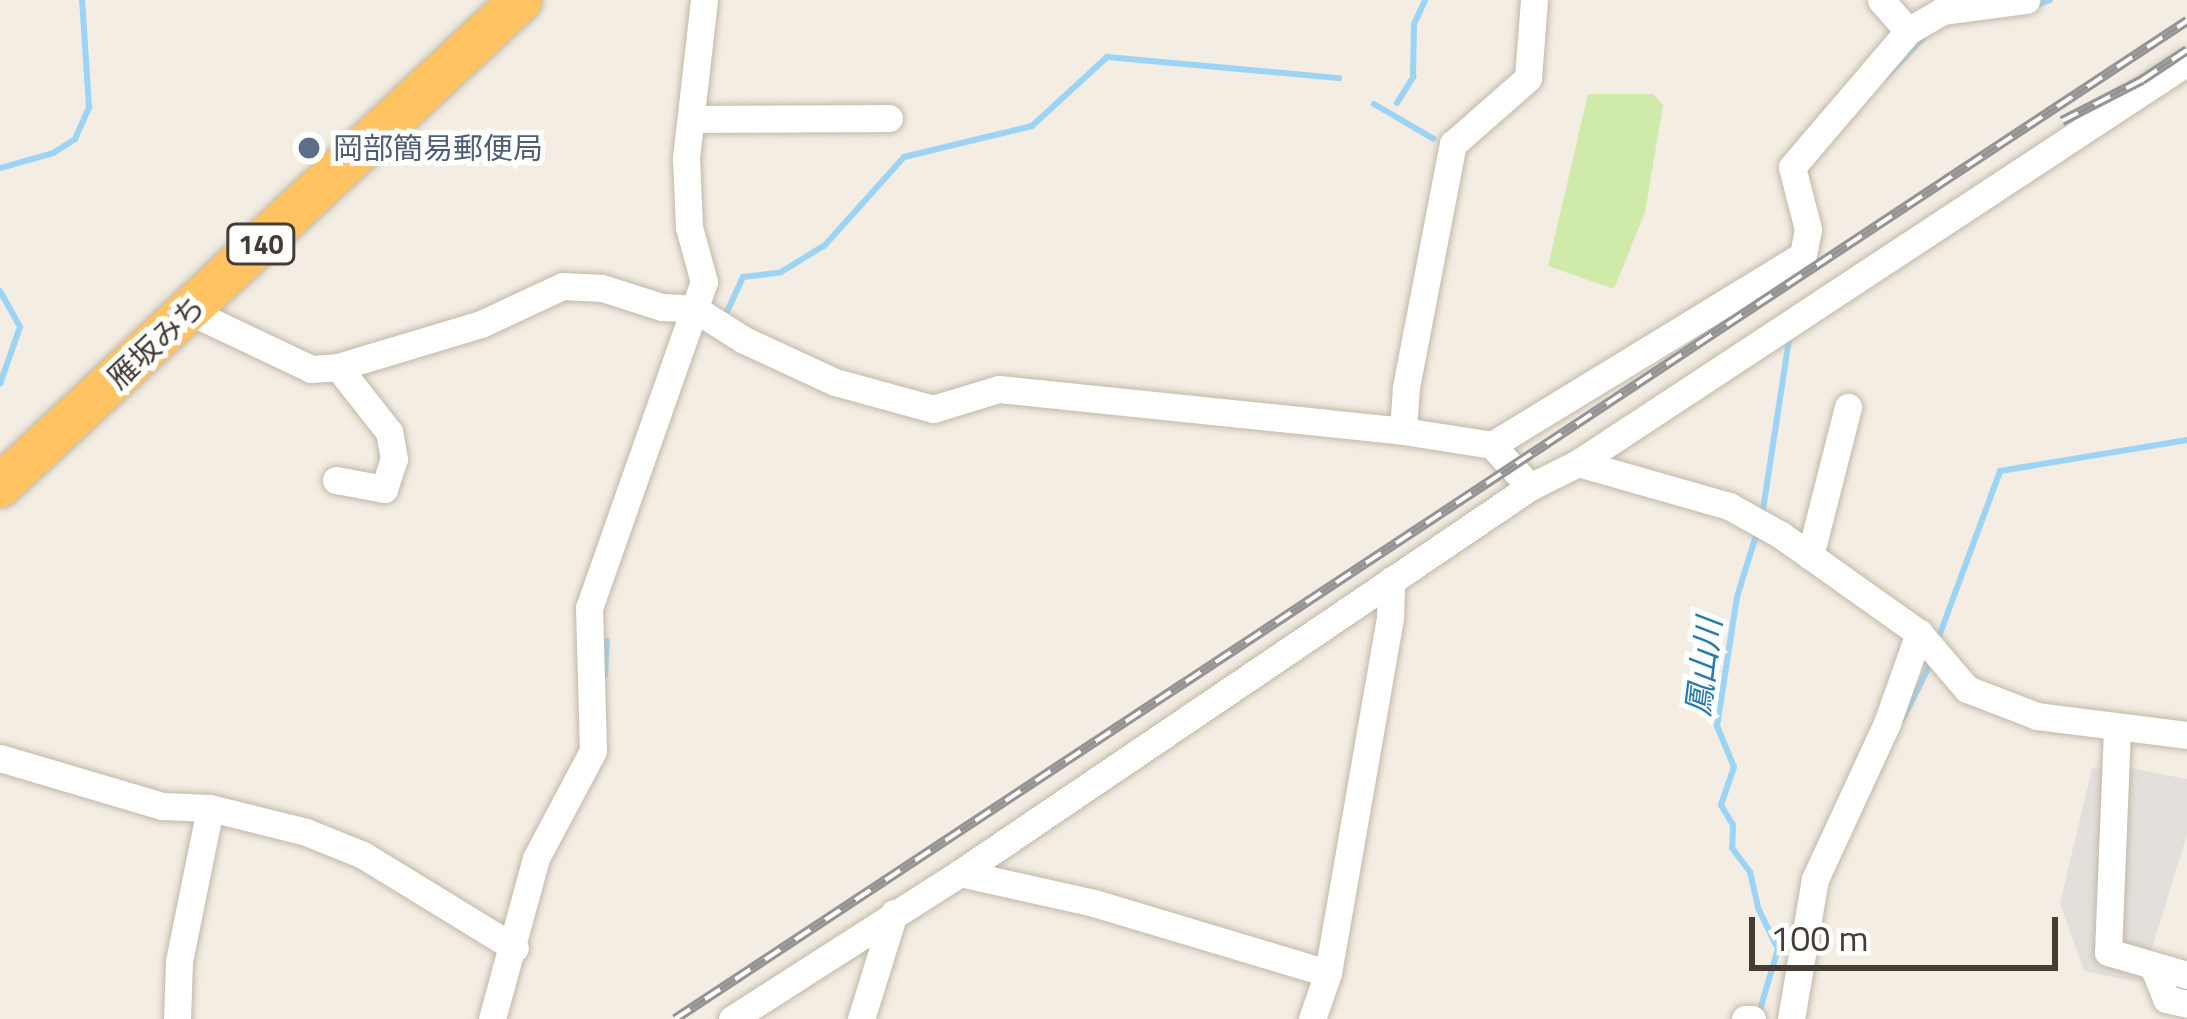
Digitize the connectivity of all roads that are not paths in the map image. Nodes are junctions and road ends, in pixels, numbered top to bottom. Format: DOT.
graph roads {
  1 [pos="521,0"];
  2 [pos="704,0"];
  3 [pos="1534,0"];
  4 [pos="1881,0"];
  5 [pos="2026,0"];
  6 [pos="1908,32"];
  7 [pos="2187,62"];
  8 [pos="691,118"];
  9 [pos="890,118"];
  10 [pos="695,309"];
  11 [pos="189,311"];
  12 [pos="338,367"];
  13 [pos="1848,407"];
  14 [pos="1403,431"];
  15 [pos="1498,449"];
  16 [pos="1578,463"];
  17 [pos="336,480"];
  18 [pos="0,486"];
  19 [pos="1530,488"];
  20 [pos="1810,556"];
  21 [pos="1391,580"];
  22 [pos="1919,633"];
  23 [pos="2117,729"];
  24 [pos="2187,734"];
  25 [pos="0,758"];
  26 [pos="210,808"];
  27 [pos="960,873"];
  28 [pos="894,913"];
  29 [pos="515,948"];
  30 [pos="2152,966"];
  31 [pos="1328,973"];
  32 [pos="2187,975"];
  33 [pos="2187,1004"];
  34 [pos="177,1019"];
  35 [pos="492,1019"];
  36 [pos="732,1019"];
  37 [pos="861,1019"];
  38 [pos="1312,1019"];
  39 [pos="1790,1019"];
  1 -- 11 [label="highway, 雁坂みち / 140"];
  2 -- 8 [label="street"];
  3 -- 14 [label="street"];
  4 -- 6 [label="street"];
  5 -- 6 [label="street"];
  6 -- 15 [label="street"];
  7 -- 16 [label="street"];
  8 -- 9 [label="street"];
  8 -- 10 [label="street"];
  10 -- 12 [label="street"];
  10 -- 14 [label="street"];
  10 -- 29 [label="street"];
  11 -- 12 [label="street"];
  11 -- 18 [label="highway, 雁坂みち / 140"];
  12 -- 17 [label="street"];
  13 -- 20 [label="street"];
  14 -- 15 [label="street"];
  15 -- 19 [label="street"];
  16 -- 19 [label="street"];
  16 -- 20 [label="street"];
  19 -- 21 [label="street"];
  20 -- 22 [label="street"];
  21 -- 27 [label="street"];
  21 -- 31 [label="street"];
  22 -- 23 [label="street"];
  22 -- 39 [label="street"];
  23 -- 24 [label="street"];
  23 -- 30 [label="street"];
  25 -- 26 [label="street"];
  26 -- 29 [label="street"];
  26 -- 34 [label="street"];
  27 -- 28 [label="street"];
  27 -- 31 [label="street"];
  28 -- 36 [label="street"];
  28 -- 37 [label="street"];
  29 -- 35 [label="street"];
  30 -- 32 [label="street"];
  30 -- 33 [label="street"];
  31 -- 38 [label="street"];
}
